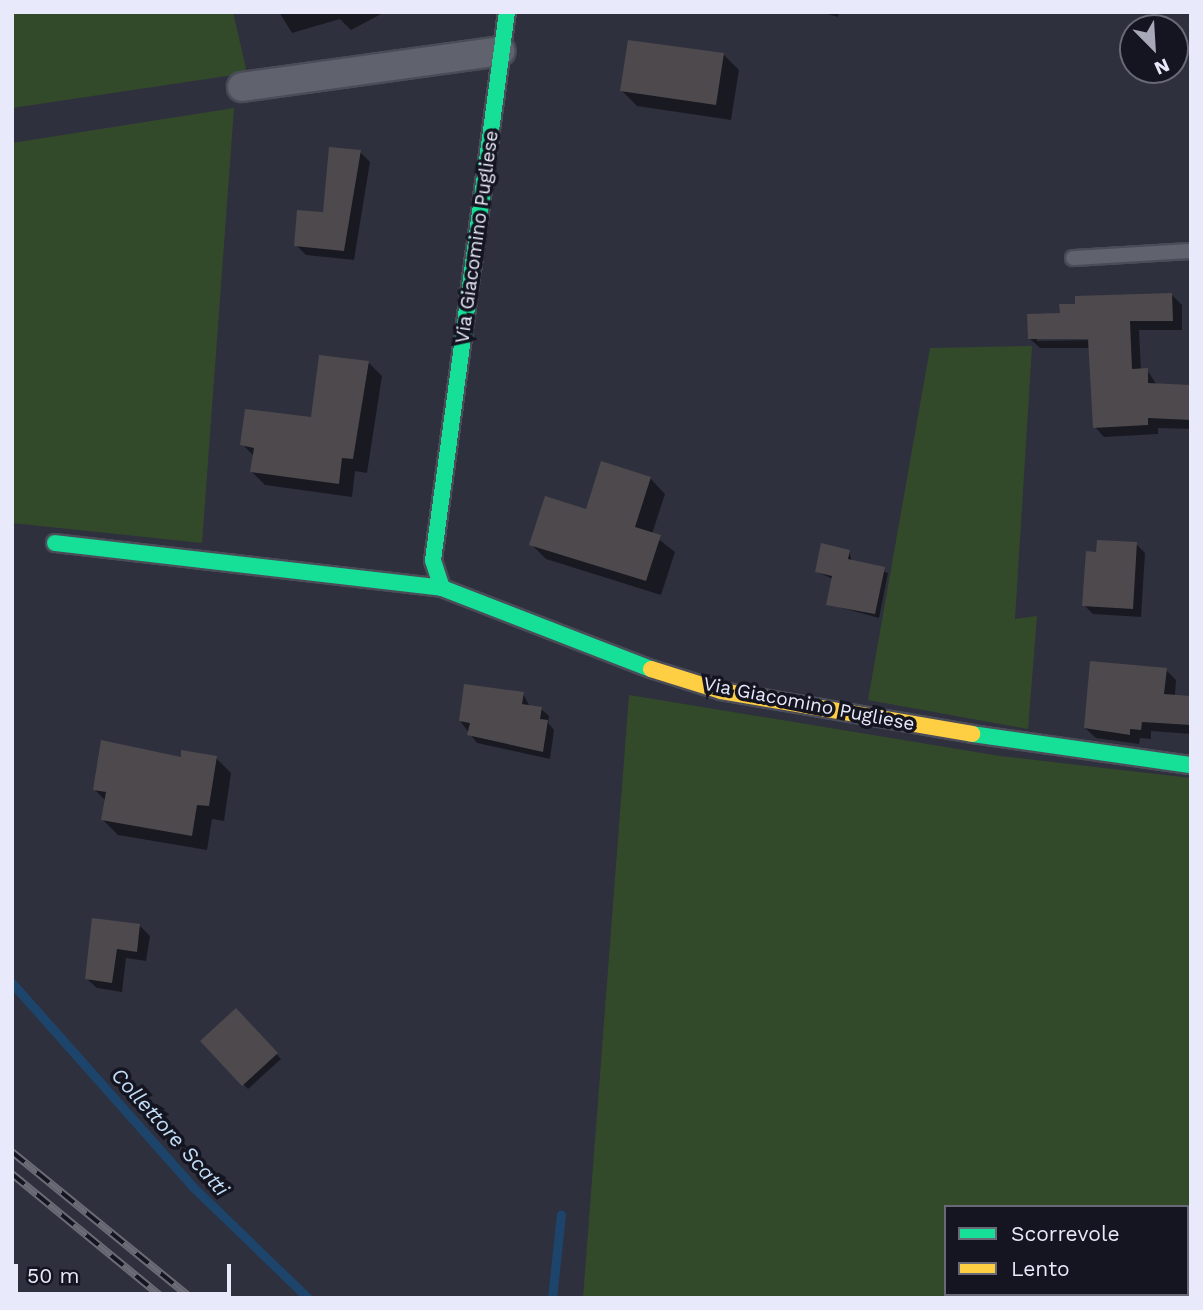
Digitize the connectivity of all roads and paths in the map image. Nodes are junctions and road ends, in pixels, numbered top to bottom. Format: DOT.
graph roads {
  1 [pos="507,12"];
  2 [pos="501,51"];
  3 [pos="242,87"];
  4 [pos="1191,251"];
  5 [pos="1073,258"];
  6 [pos="55,543"];
  7 [pos="442,588"];
  8 [pos="1191,765"];
  1 -- 2 [label="street, Via Giacomino Pugliese"];
  2 -- 3 [label="street"];
  2 -- 7 [label="street, Via Giacomino Pugliese"];
  4 -- 5 [label="lane"];
  6 -- 7 [label="street, Via Giacomino Pugliese"];
  7 -- 8 [label="street, Via Giacomino Pugliese"];
}
